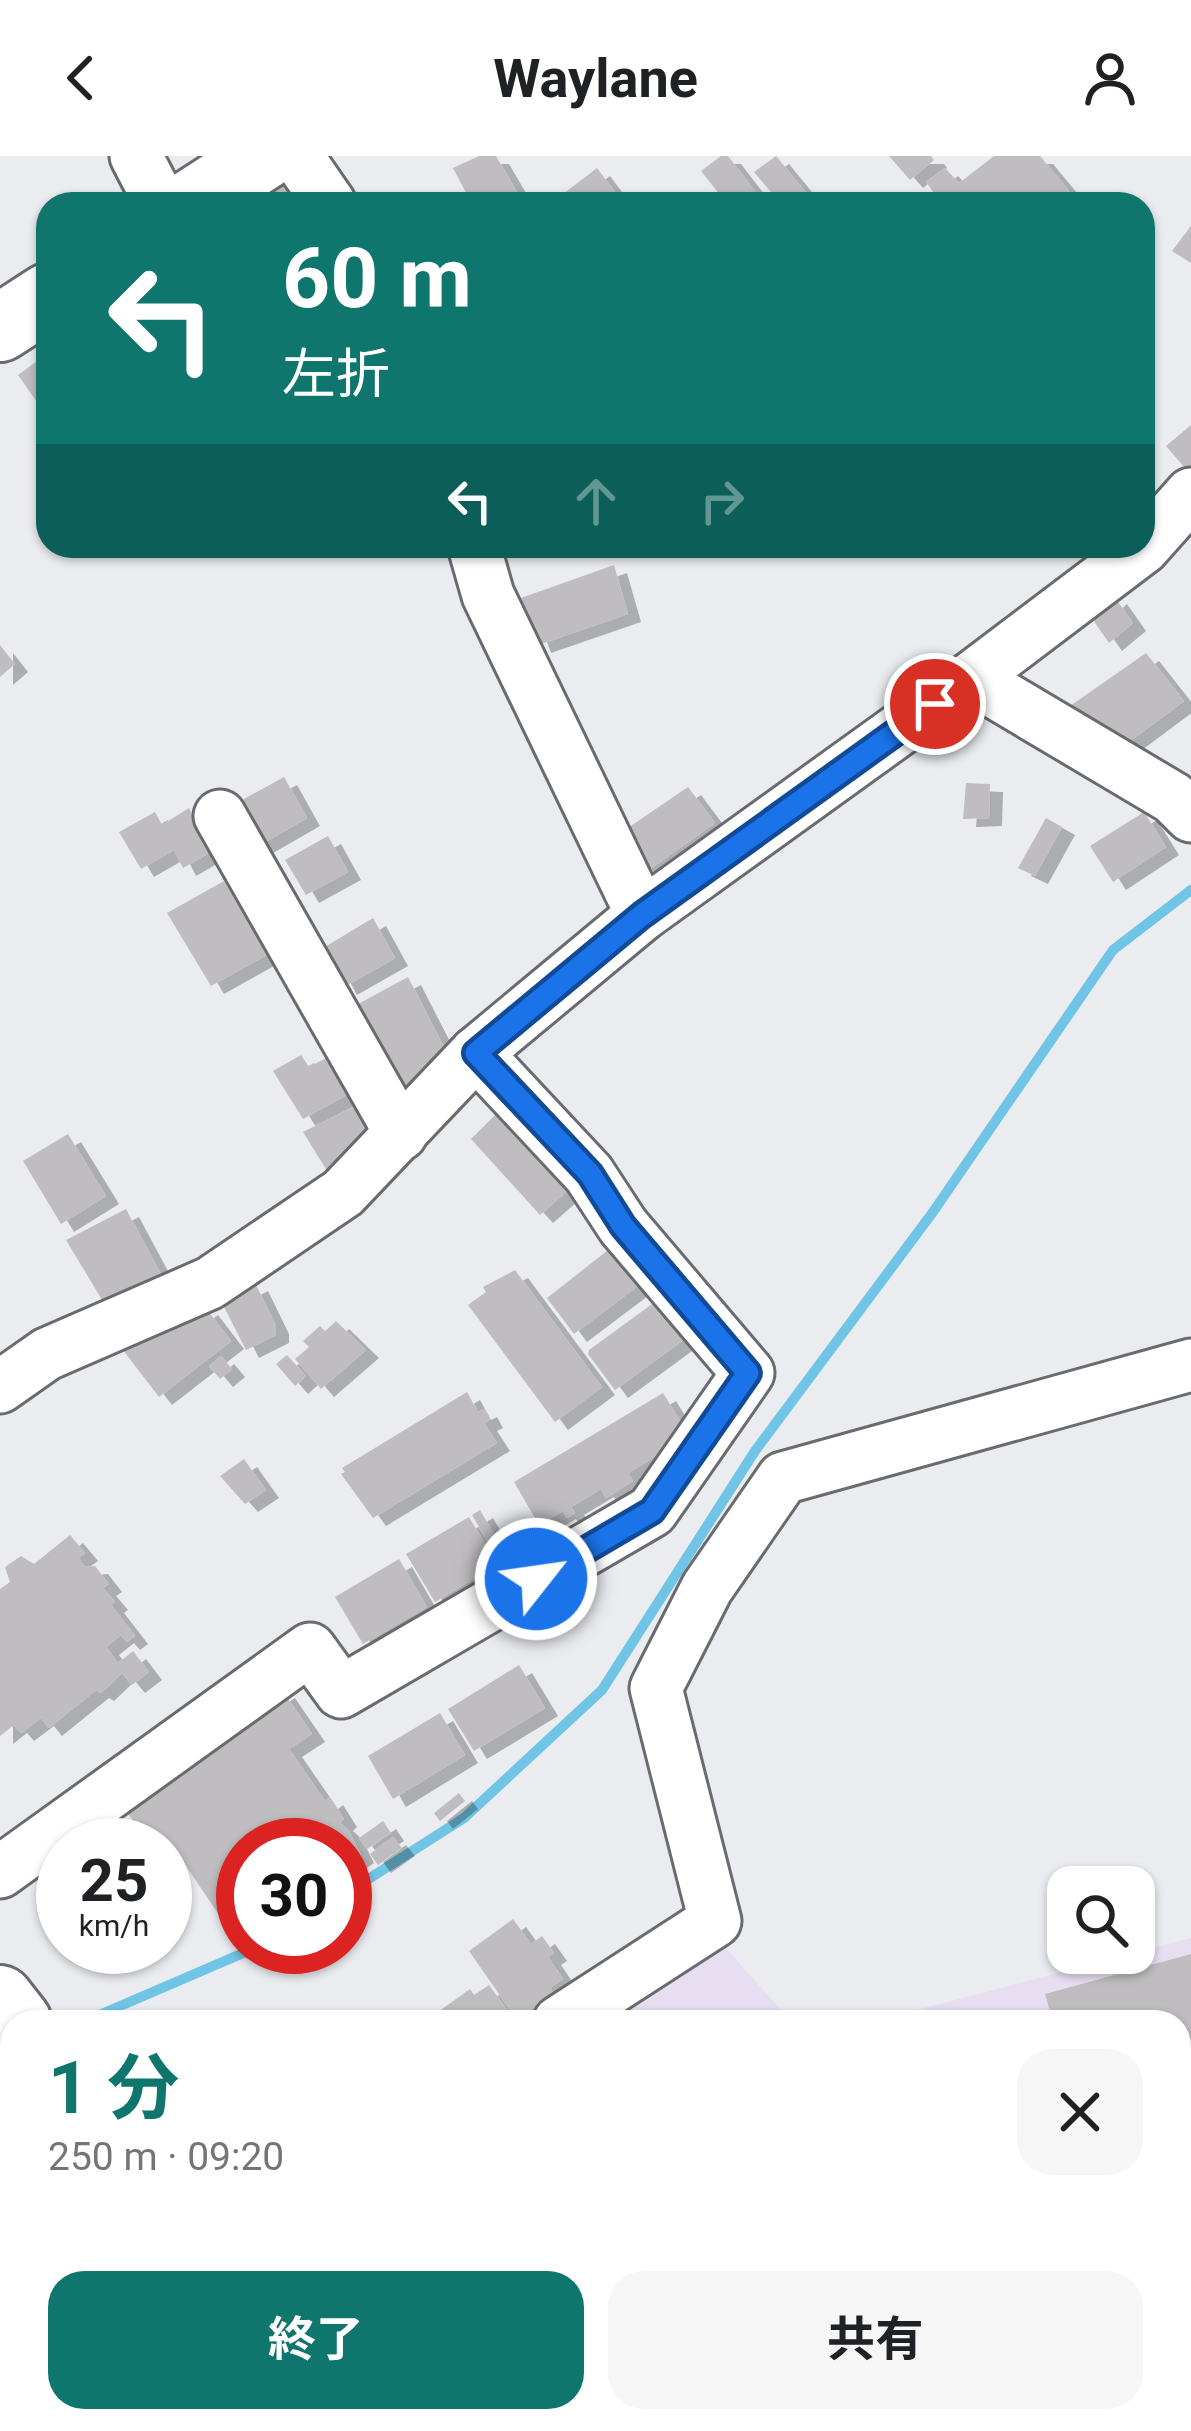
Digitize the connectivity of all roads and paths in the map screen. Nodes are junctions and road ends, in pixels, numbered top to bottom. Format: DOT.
graph roads {
  1 [pos="136,156"];
  2 [pos="264,156"];
  3 [pos="297,156"];
  4 [pos="155,192"];
  5 [pos="208,192"];
  6 [pos="322,192"];
  7 [pos="36,305"];
  8 [pos="0,328"];
  9 [pos="1191,494"];
  10 [pos="1155,534"];
  11 [pos="477,558"];
  12 [pos="1130,558"];
  13 [pos="971,677"];
  14 [pos="1191,815"];
  15 [pos="220,816"];
  16 [pos="642,915"];
  17 [pos="476,1053"];
  18 [pos="400,1134"];
  19 [pos="1191,1365"];
  20 [pos="0,1387"];
  21 [pos="0,1872"];
  22 [pos="594,2010"];
  1 -- 4 [label="street"];
  2 -- 5 [label="main road"];
  3 -- 6 [label="street"];
  7 -- 8 [label="main road"];
  9 -- 10 [label="street"];
  11 -- 16 [label="street"];
  12 -- 13 [label="street"];
  13 -- 14 [label="street"];
  13 -- 16 [label="street"];
  15 -- 18 [label="street"];
  16 -- 17 [label="street"];
  17 -- 18 [label="street"];
  17 -- 21 [label="street"];
  18 -- 20 [label="street"];
  19 -- 22 [label="street"];
}
